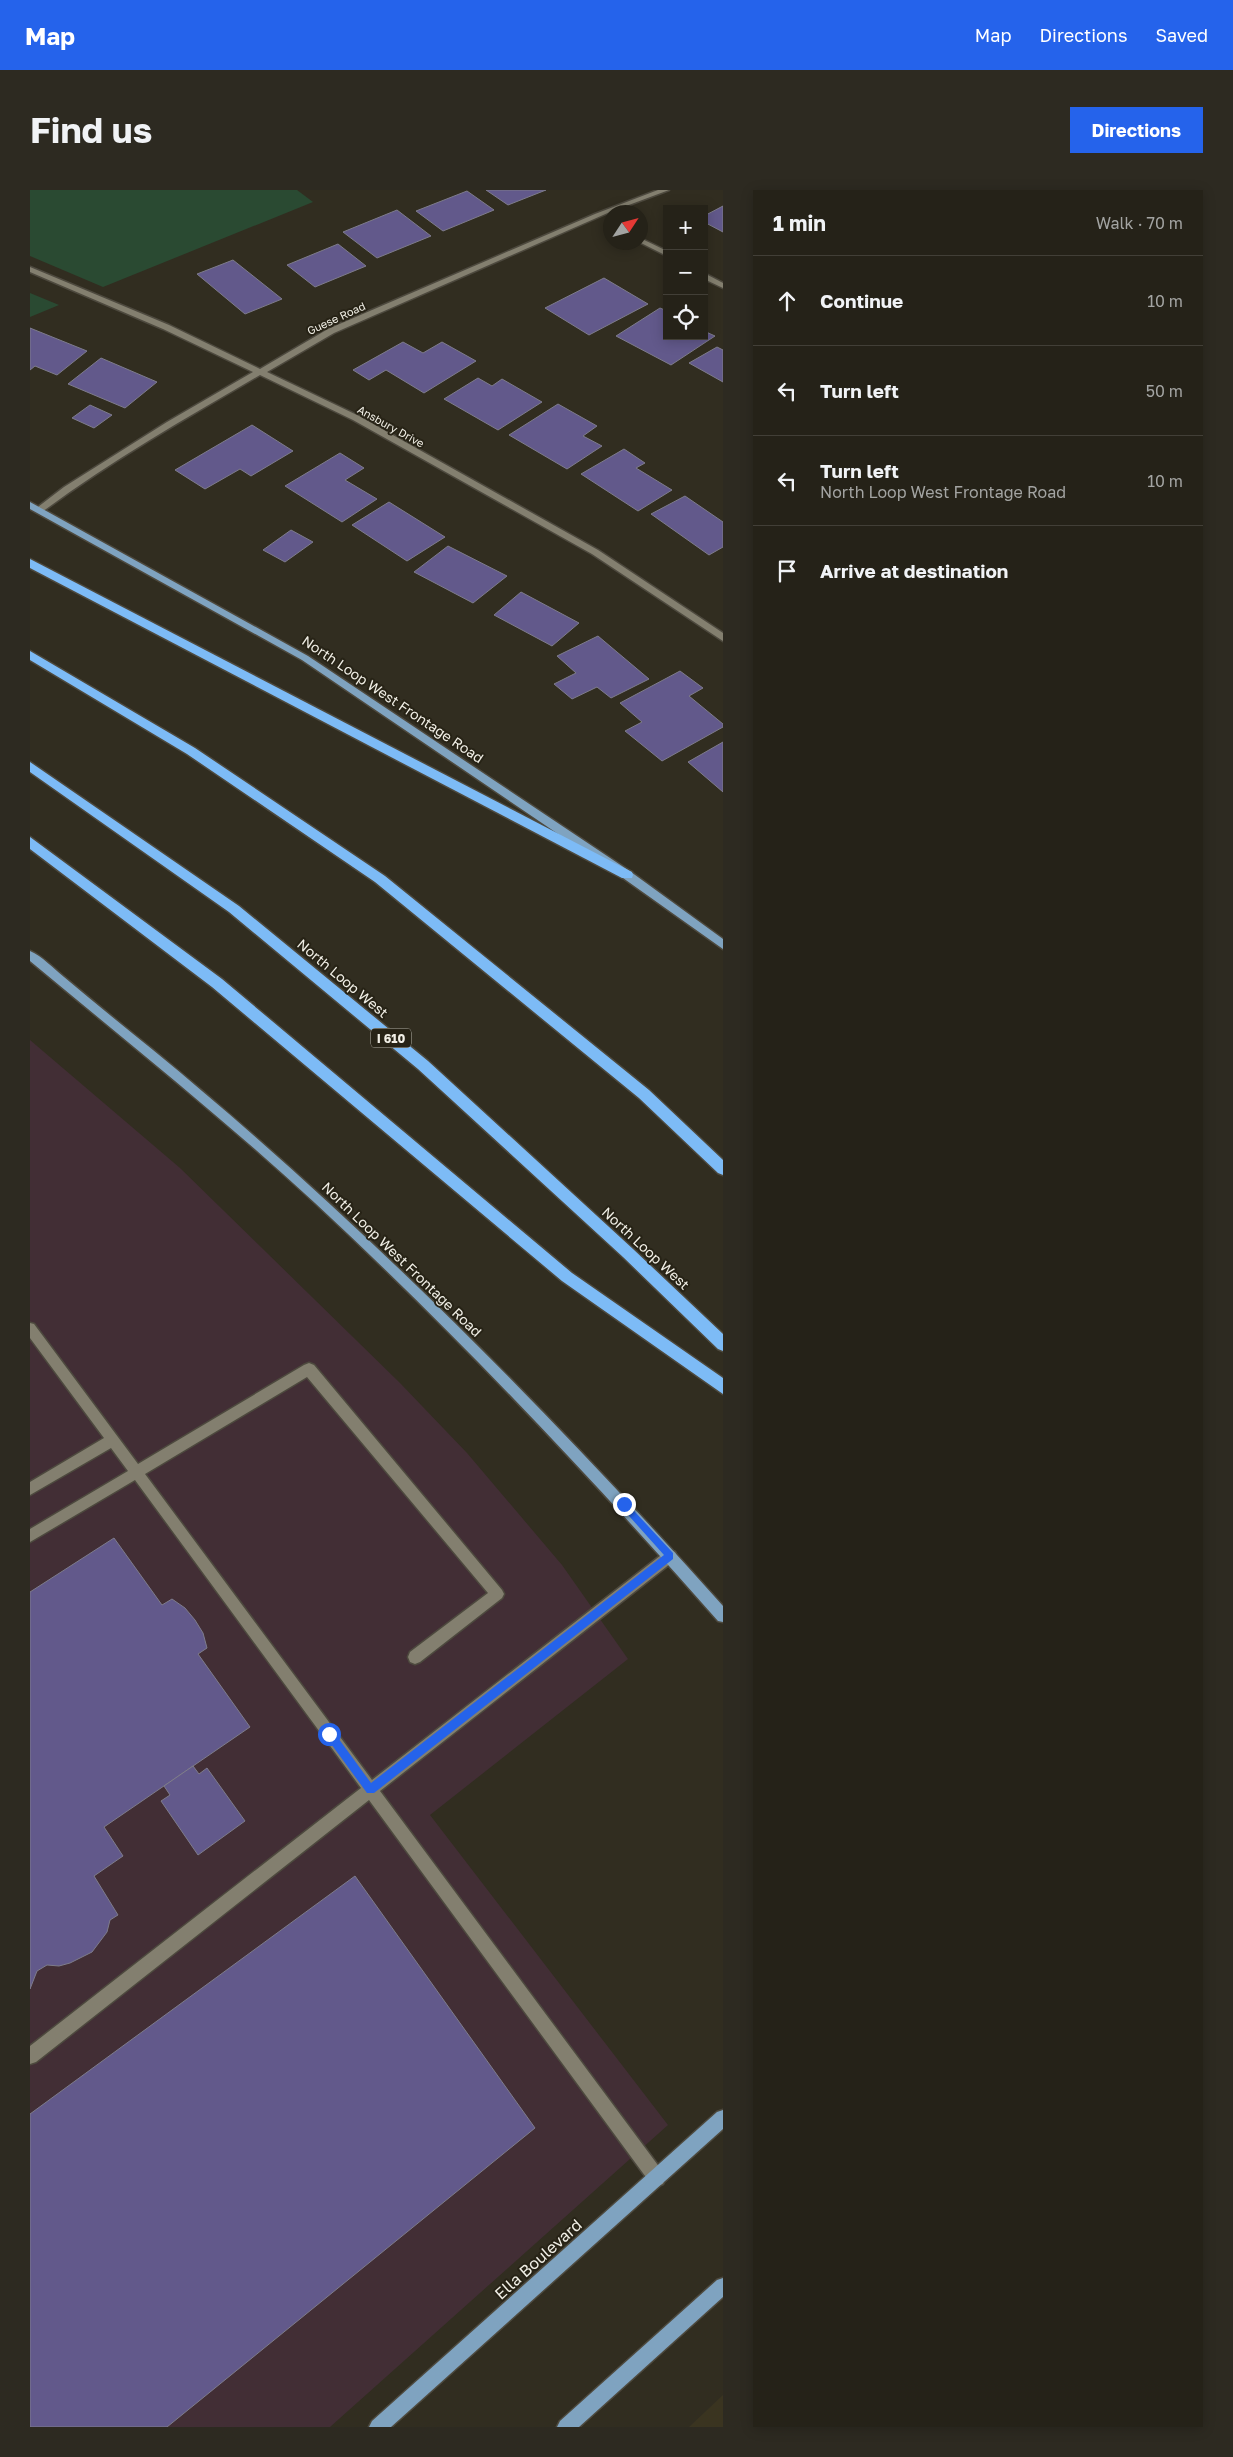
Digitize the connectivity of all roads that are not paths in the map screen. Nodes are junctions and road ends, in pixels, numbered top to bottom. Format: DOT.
graph roads {
  1 [pos="665,190"];
  2 [pos="598,216"];
  3 [pos="603,219"];
  4 [pos="648,244"];
  5 [pos="663,252"];
  6 [pos="30,269"];
  7 [pos="708,278"];
  8 [pos="723,286"];
  9 [pos="260,371"];
  10 [pos="35,508"];
  11 [pos="30,563"];
  12 [pos="723,638"];
  13 [pos="30,655"];
  14 [pos="30,766"];
  15 [pos="30,842"];
  16 [pos="627,875"];
  17 [pos="723,944"];
  18 [pos="30,955"];
  19 [pos="723,1169"];
  20 [pos="30,1328"];
  21 [pos="723,1344"];
  22 [pos="723,1388"];
  23 [pos="112,1440"];
  24 [pos="136,1473"];
  25 [pos="30,1489"];
  26 [pos="30,1536"];
  27 [pos="670,1556"];
  28 [pos="723,1616"];
  29 [pos="415,1657"];
  30 [pos="370,1790"];
  31 [pos="30,2056"];
  32 [pos="723,2118"];
  33 [pos="657,2178"];
  34 [pos="723,2286"];
  35 [pos="378,2427"];
  36 [pos="566,2427"];
  1 -- 2 [label="street, Guese Road"];
  2 -- 3 [label="street"];
  2 -- 9 [label="street, Guese Road"];
  4 -- 5 [label="street"];
  6 -- 9 [label="street, Ansbury Drive"];
  7 -- 8 [label="street"];
  9 -- 10 [label="street, Guese Road"];
  9 -- 12 [label="street, Ansbury Drive"];
  10 -- 16 [label="main road, North Loop West Frontage Road"];
  11 -- 16 [label="highway"];
  13 -- 19 [label="highway"];
  14 -- 21 [label="highway, North Loop West / I 610"];
  15 -- 22 [label="highway"];
  16 -- 17 [label="main road, North Loop West Frontage Road"];
  18 -- 27 [label="main road, North Loop West Frontage Road"];
  20 -- 23 [label="street"];
  23 -- 24 [label="street"];
  23 -- 25 [label="street"];
  24 -- 26 [label="street"];
  24 -- 29 [label="street"];
  24 -- 30 [label="street"];
  27 -- 28 [label="main road, North Loop West Frontage Road"];
  27 -- 30 [label="street"];
  30 -- 31 [label="street"];
  30 -- 33 [label="street"];
  32 -- 33 [label="main road, Ella Boulevard"];
  33 -- 35 [label="main road, Ella Boulevard"];
  34 -- 36 [label="main road"];
}
